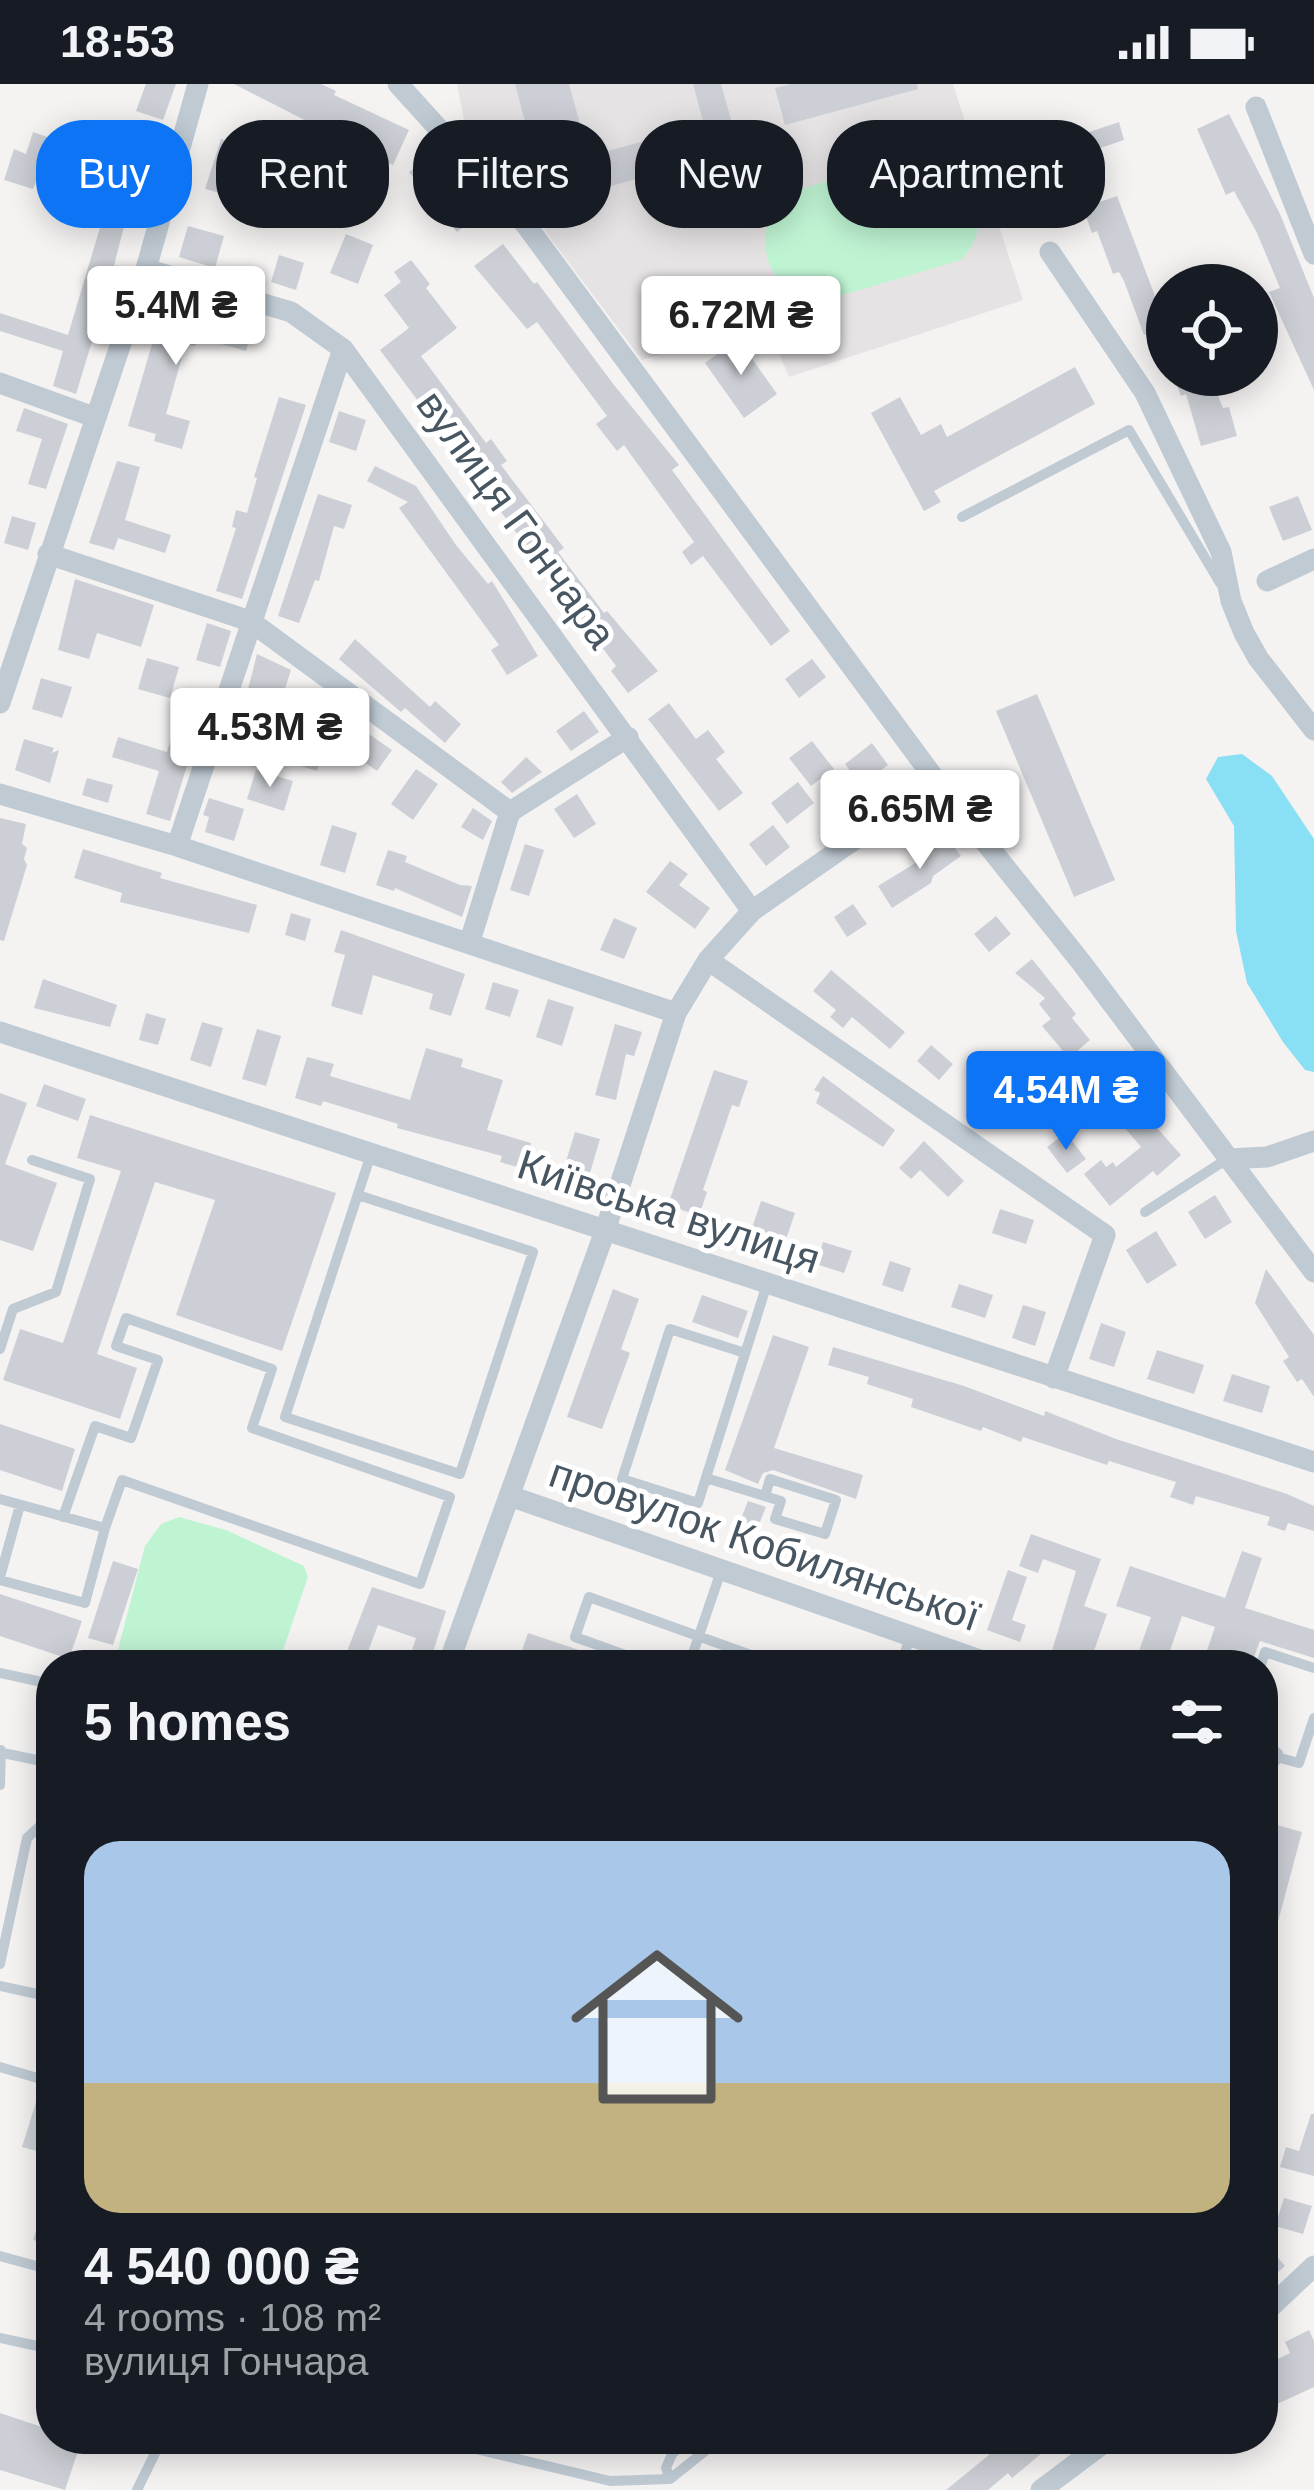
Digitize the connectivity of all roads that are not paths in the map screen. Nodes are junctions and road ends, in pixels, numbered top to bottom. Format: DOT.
graph roads {
  1 [pos="198,84"];
  2 [pos="398,84"];
  3 [pos="1256,107"];
  4 [pos="1050,253"];
  5 [pos="1314,254"];
  6 [pos="146,269"];
  7 [pos="343,349"];
  8 [pos="0,383"];
  9 [pos="94,417"];
  10 [pos="962,517"];
  11 [pos="49,554"];
  12 [pos="1314,559"];
  13 [pos="1267,581"];
  14 [pos="1232,601"];
  15 [pos="250,621"];
  16 [pos="0,703"];
  17 [pos="1314,730"];
  18 [pos="628,737"];
  19 [pos="938,782"];
  20 [pos="0,794"];
  21 [pos="510,812"];
  22 [pos="178,846"];
  23 [pos="752,911"];
  24 [pos="470,941"];
  25 [pos="708,960"];
  26 [pos="676,1013"];
  27 [pos="0,1032"];
  28 [pos="1314,1141"];
  29 [pos="371,1154"];
  30 [pos="1227,1159"];
  31 [pos="32,1160"];
  32 [pos="358,1195"];
  33 [pos="1145,1212"];
  34 [pos="604,1231"];
  35 [pos="1314,1272"];
  36 [pos="767,1284"];
  37 [pos="5,1320"];
  38 [pos="0,1349"];
  39 [pos="745,1353"];
  40 [pos="1054,1378"];
  41 [pos="1314,1462"];
  42 [pos="706,1478"];
  43 [pos="510,1496"];
  44 [pos="765,1496"];
  45 [pos="0,1499"];
  46 [pos="20,1505"];
  47 [pos="64,1516"];
  48 [pos="105,1528"];
  49 [pos="722,1568"];
  50 [pos="0,1579"];
  51 [pos="699,1636"];
  52 [pos="910,1637"];
  53 [pos="454,1650"];
  54 [pos="611,1650"];
  55 [pos="694,1650"];
  56 [pos="732,1650"];
  57 [pos="906,1650"];
  58 [pos="949,1650"];
  59 [pos="1278,1656"];
  60 [pos="1314,1668"];
  61 [pos="0,1673"];
  62 [pos="36,1681"];
  63 [pos="1314,1718"];
  64 [pos="1,1750"];
  65 [pos="1278,1757"];
  66 [pos="36,1759"];
  67 [pos="0,1785"];
  68 [pos="36,1830"];
  69 [pos="0,1964"];
  70 [pos="0,1985"];
  71 [pos="36,1993"];
  72 [pos="0,2067"];
  73 [pos="36,2078"];
  74 [pos="0,2256"];
  75 [pos="36,2266"];
  76 [pos="1314,2266"];
  77 [pos="1278,2300"];
  78 [pos="0,2338"];
  79 [pos="36,2346"];
  80 [pos="155,2454"];
  81 [pos="497,2454"];
  82 [pos="672,2454"];
  83 [pos="701,2454"];
  84 [pos="1089,2454"];
  85 [pos="670,2479"];
  86 [pos="137,2490"];
  87 [pos="1041,2490"];
  1 -- 6 [label="street"];
  2 -- 19 [label="street"];
  3 -- 5 [label="street"];
  4 -- 14 [label="street"];
  6 -- 7 [label="street, вулиця Гончара"];
  6 -- 9 [label="street"];
  7 -- 15 [label="street"];
  7 -- 18 [label="street, вулиця Гончара"];
  8 -- 9 [label="street"];
  9 -- 11 [label="street"];
  10 -- 14 [label="lane"];
  11 -- 15 [label="street"];
  11 -- 16 [label="street"];
  12 -- 13 [label="street"];
  14 -- 17 [label="street"];
  15 -- 21 [label="street"];
  15 -- 22 [label="street"];
  18 -- 21 [label="street"];
  18 -- 23 [label="street, вулиця Гончара"];
  19 -- 23 [label="street"];
  19 -- 30 [label="street"];
  20 -- 22 [label="street"];
  21 -- 24 [label="street"];
  22 -- 24 [label="street"];
  23 -- 25 [label="street"];
  24 -- 26 [label="street"];
  25 -- 26 [label="street"];
  25 -- 40 [label="street"];
  26 -- 34 [label="street"];
  27 -- 29 [label="street, Київська вулиця"];
  28 -- 30 [label="street"];
  29 -- 32 [label="lane"];
  29 -- 34 [label="street, Київська вулиця"];
  30 -- 33 [label="lane"];
  30 -- 35 [label="street"];
  31 -- 37 [label="lane"];
  32 -- 32 [label="lane"];
  34 -- 36 [label="street, Київська вулиця"];
  34 -- 43 [label="street"];
  36 -- 39 [label="lane"];
  36 -- 40 [label="street, Київська вулиця"];
  37 -- 38 [label="lane"];
  39 -- 42 [label="lane"];
  39 -- 42 [label="lane"];
  40 -- 41 [label="street, Київська вулиця"];
  42 -- 44 [label="lane"];
  43 -- 49 [label="street, провулок Кобилянської"];
  43 -- 53 [label="street"];
  44 -- 44 [label="lane"];
  45 -- 46 [label="lane"];
  46 -- 47 [label="lane"];
  46 -- 50 [label="lane"];
  47 -- 48 [label="lane"];
  47 -- 48 [label="lane"];
  48 -- 50 [label="lane"];
  49 -- 51 [label="lane"];
  49 -- 52 [label="street, провулок Кобилянської"];
  51 -- 54 [label="lane"];
  51 -- 55 [label="lane"];
  51 -- 56 [label="lane"];
  52 -- 57 [label="lane"];
  52 -- 58 [label="street, провулок Кобилянської"];
  59 -- 60 [label="lane"];
  61 -- 62 [label="lane"];
  63 -- 65 [label="lane"];
  64 -- 66 [label="lane"];
  64 -- 67 [label="lane"];
  68 -- 69 [label="lane"];
  70 -- 71 [label="lane"];
  72 -- 73 [label="lane"];
  74 -- 75 [label="lane"];
  76 -- 77 [label="street"];
  78 -- 79 [label="lane"];
  80 -- 86 [label="lane"];
  81 -- 85 [label="lane"];
  82 -- 85 [label="lane"];
  83 -- 85 [label="lane"];
  84 -- 87 [label="street"];
}
